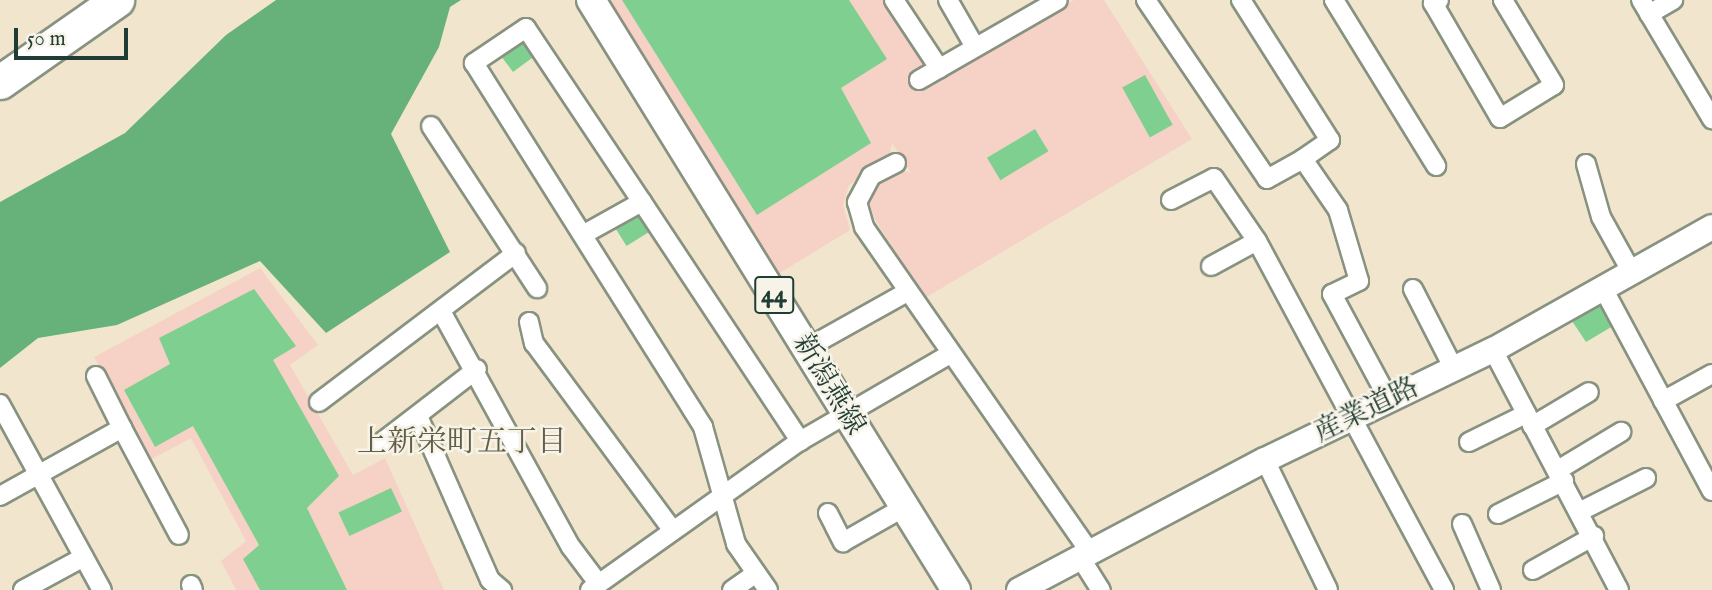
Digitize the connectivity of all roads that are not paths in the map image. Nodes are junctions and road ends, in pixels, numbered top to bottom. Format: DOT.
graph roads {
  1 [pos="117,0"];
  2 [pos="590,0"];
  3 [pos="894,0"];
  4 [pos="948,0"];
  5 [pos="1146,0"];
  6 [pos="1241,0"];
  7 [pos="1334,0"];
  8 [pos="1439,0"];
  9 [pos="1503,0"];
  10 [pos="1673,0"];
  11 [pos="1049,2"];
  12 [pos="1645,7"];
  13 [pos="975,47"];
  14 [pos="939,68"];
  15 [pos="919,80"];
  16 [pos="0,82"];
  17 [pos="1712,119"];
  18 [pos="431,126"];
  19 [pos="1303,159"];
  20 [pos="896,163"];
  21 [pos="1586,164"];
  22 [pos="1436,166"];
  23 [pos="1171,200"];
  24 [pos="642,202"];
  25 [pos="1712,228"];
  26 [pos="586,233"];
  27 [pos="1256,241"];
  28 [pos="516,253"];
  29 [pos="1211,266"];
  30 [pos="1632,273"];
  31 [pos="537,288"];
  32 [pos="1413,289"];
  33 [pos="1604,290"];
  34 [pos="906,292"];
  35 [pos="441,311"];
  36 [pos="528,322"];
  37 [pos="807,348"];
  38 [pos="1493,350"];
  39 [pos="950,354"];
  40 [pos="477,369"];
  41 [pos="1454,369"];
  42 [pos="1712,374"];
  43 [pos="96,376"];
  44 [pos="1588,392"];
  45 [pos="1389,400"];
  46 [pos="1663,401"];
  47 [pos="319,402"];
  48 [pos="0,404"];
  49 [pos="846,414"];
  50 [pos="418,416"];
  51 [pos="1349,419"];
  52 [pos="1529,420"];
  53 [pos="122,428"];
  54 [pos="1621,432"];
  55 [pos="800,441"];
  56 [pos="1469,442"];
  57 [pos="381,443"];
  58 [pos="1265,460"];
  59 [pos="38,474"];
  60 [pos="1561,475"];
  61 [pos="1647,478"];
  62 [pos="1712,491"];
  63 [pos="720,493"];
  64 [pos="0,496"];
  65 [pos="901,509"];
  66 [pos="1581,511"];
  67 [pos="828,513"];
  68 [pos="1499,514"];
  69 [pos="1462,524"];
  70 [pos="671,528"];
  71 [pos="179,535"];
  72 [pos="1594,536"];
  73 [pos="1085,554"];
  74 [pos="85,557"];
  75 [pos="1533,570"];
  76 [pos="756,573"];
  77 [pos="594,586"];
  78 [pos="1031,587"];
  79 [pos="1615,588"];
  80 [pos="23,590"];
  81 [pos="102,590"];
  82 [pos="502,590"];
  83 [pos="732,590"];
  84 [pos="768,590"];
  85 [pos="956,590"];
  86 [pos="1101,590"];
  87 [pos="1328,590"];
  88 [pos="1444,590"];
  89 [pos="1491,590"];
  1 -- 16 [label="highway"];
  2 -- 37 [label="main road, 新潟燕線 / 44"];
  3 -- 14 [label="street"];
  4 -- 13 [label="street"];
  5 -- 19 [label="street"];
  6 -- 19 [label="street"];
  7 -- 22 [label="street"];
  8 -- 9 [label="street"];
  10 -- 12 [label="street"];
  11 -- 13 [label="street"];
  12 -- 17 [label="street"];
  13 -- 14 [label="street"];
  14 -- 15 [label="street"];
  18 -- 28 [label="street"];
  19 -- 45 [label="street"];
  20 -- 34 [label="street"];
  21 -- 30 [label="street"];
  23 -- 27 [label="street"];
  24 -- 26 [label="street"];
  24 -- 26 [label="street"];
  24 -- 55 [label="street"];
  25 -- 30 [label="street, 産業道路"];
  26 -- 63 [label="street"];
  27 -- 29 [label="street"];
  27 -- 51 [label="street"];
  28 -- 31 [label="street"];
  28 -- 35 [label="street"];
  30 -- 33 [label="street, 産業道路"];
  32 -- 41 [label="street"];
  33 -- 38 [label="street, 産業道路"];
  33 -- 46 [label="street"];
  34 -- 37 [label="street"];
  34 -- 39 [label="street"];
  35 -- 40 [label="street"];
  35 -- 47 [label="street"];
  36 -- 70 [label="street"];
  37 -- 49 [label="main road, 新潟燕線 / 44"];
  38 -- 41 [label="street, 産業道路"];
  38 -- 52 [label="street"];
  39 -- 49 [label="street"];
  39 -- 73 [label="street"];
  40 -- 50 [label="street"];
  40 -- 77 [label="street"];
  41 -- 45 [label="street, 産業道路"];
  42 -- 46 [label="street"];
  43 -- 53 [label="street"];
  44 -- 52 [label="street"];
  45 -- 51 [label="street, 産業道路"];
  46 -- 62 [label="street"];
  48 -- 59 [label="street"];
  49 -- 55 [label="street"];
  49 -- 65 [label="main road, 新潟燕線 / 44"];
  50 -- 57 [label="street"];
  50 -- 82 [label="street"];
  51 -- 58 [label="street, 産業道路"];
  51 -- 88 [label="street"];
  52 -- 56 [label="street"];
  52 -- 60 [label="street"];
  53 -- 59 [label="street"];
  53 -- 71 [label="street"];
  54 -- 60 [label="street"];
  55 -- 63 [label="street"];
  58 -- 73 [label="street, 産業道路"];
  58 -- 87 [label="street"];
  59 -- 64 [label="street"];
  59 -- 74 [label="street"];
  60 -- 66 [label="street"];
  60 -- 68 [label="street"];
  61 -- 66 [label="street"];
  63 -- 70 [label="street"];
  63 -- 76 [label="street"];
  65 -- 67 [label="street"];
  65 -- 85 [label="main road, 新潟燕線 / 44"];
  66 -- 72 [label="street"];
  69 -- 89 [label="street"];
  70 -- 77 [label="street"];
  72 -- 75 [label="street"];
  72 -- 79 [label="street"];
  73 -- 78 [label="street, 産業道路"];
  73 -- 86 [label="street"];
  74 -- 80 [label="street"];
  74 -- 81 [label="street"];
  76 -- 83 [label="street"];
  76 -- 84 [label="street"];
}
